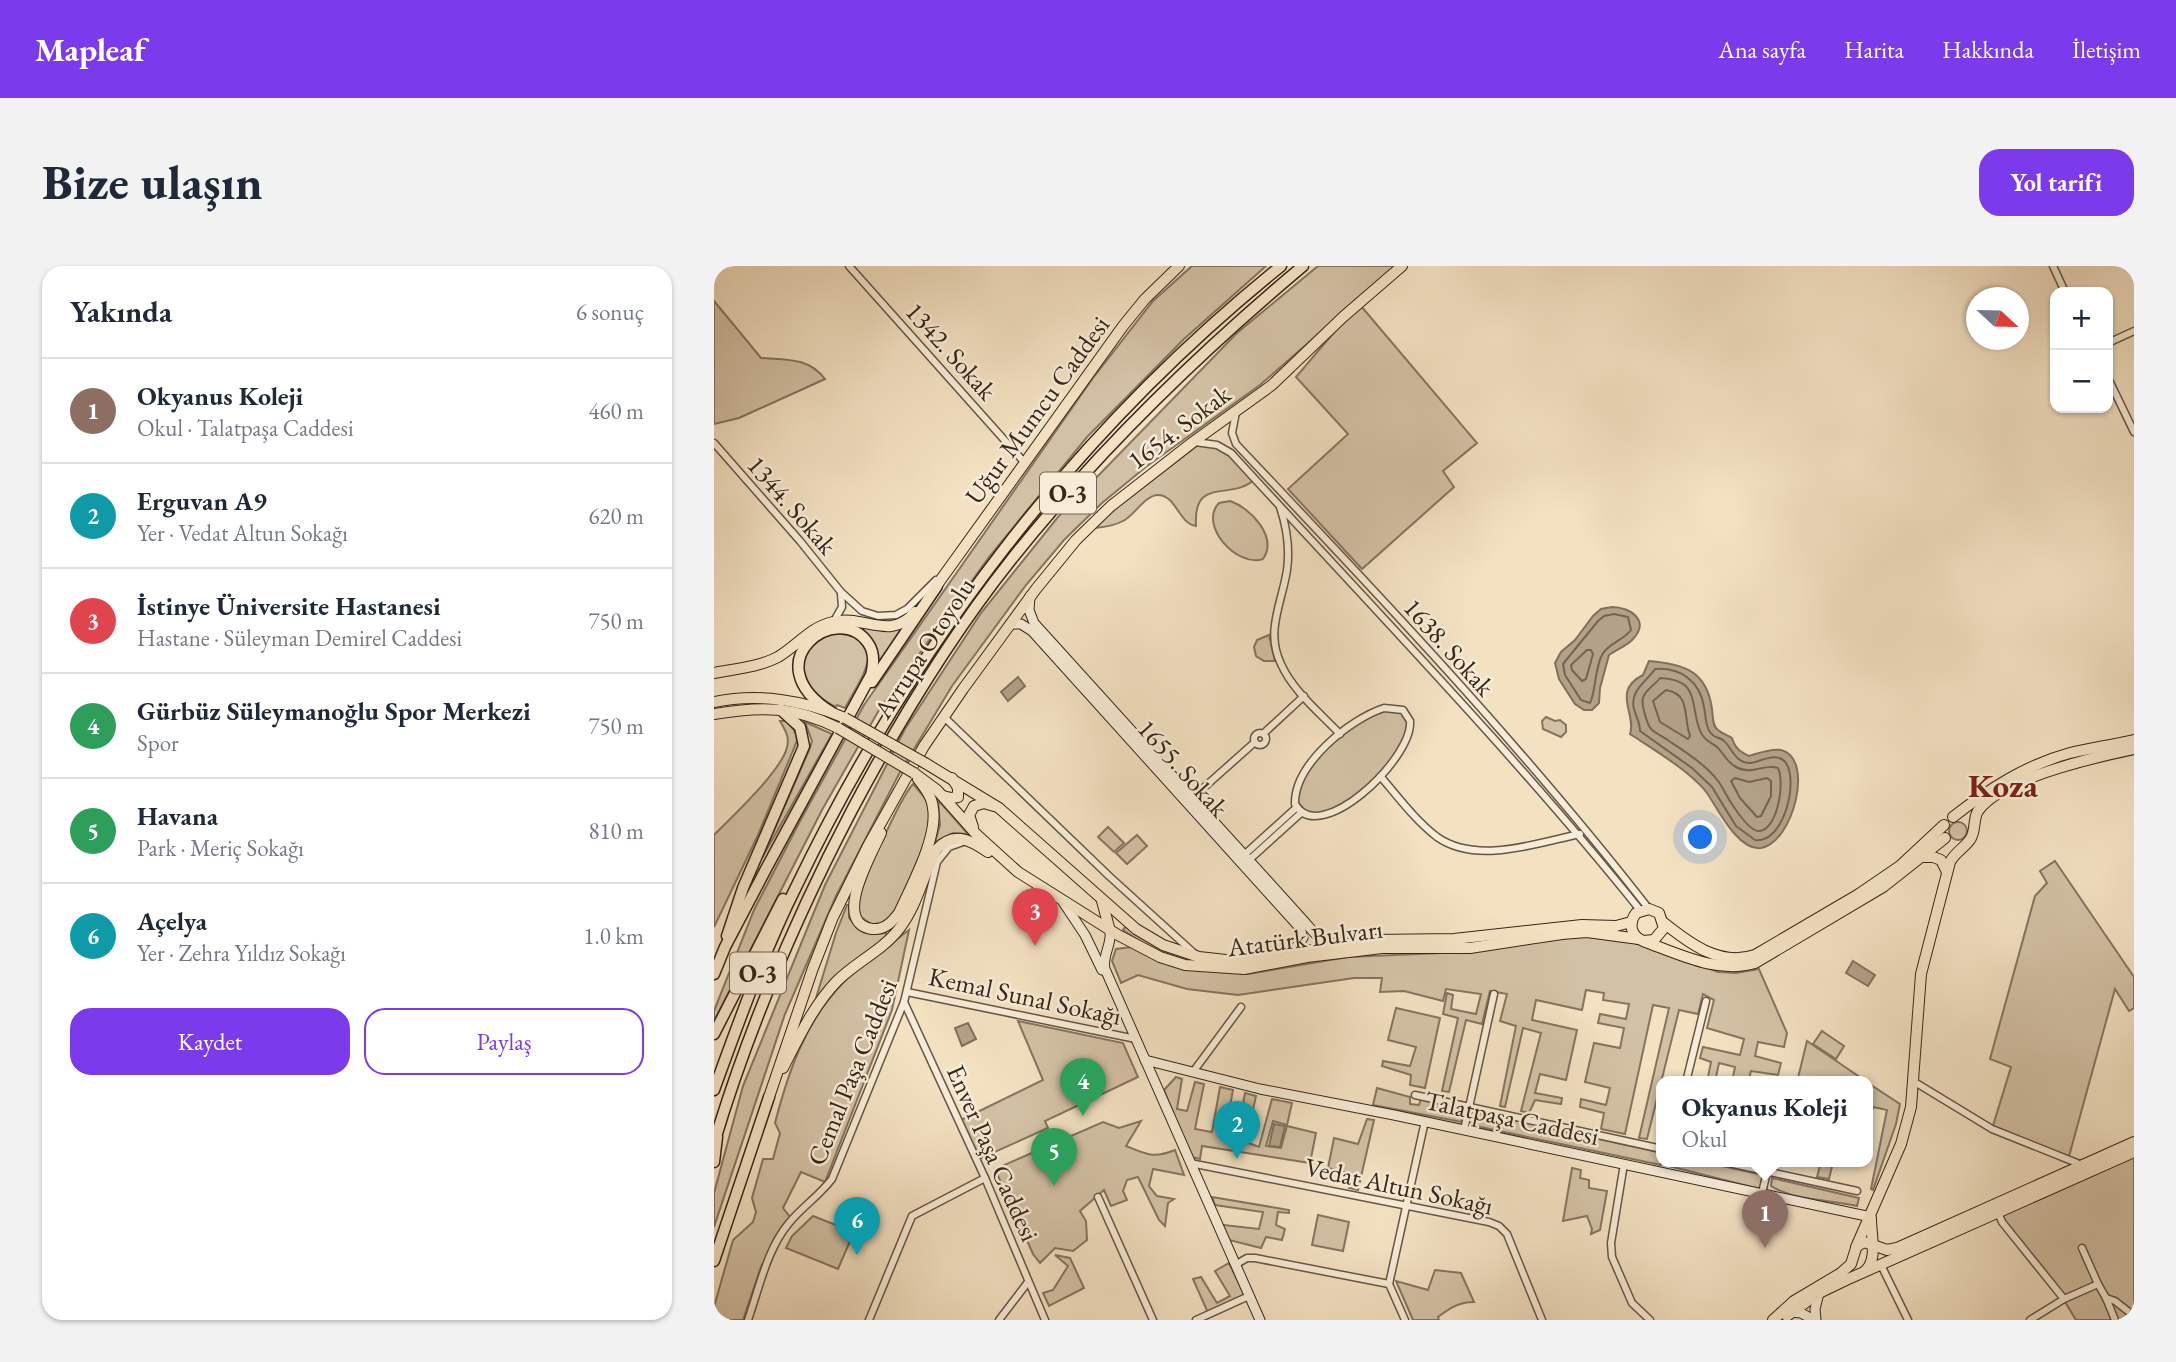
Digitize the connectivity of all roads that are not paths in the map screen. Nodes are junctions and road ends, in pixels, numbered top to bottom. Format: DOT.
graph roads {
  1 [pos="849,266"];
  2 [pos="1179,266"];
  3 [pos="1281,266"];
  4 [pos="1303,266"];
  5 [pos="1402,266"];
  6 [pos="2053,266"];
  7 [pos="2064,287"];
  8 [pos="2134,331"];
  9 [pos="2113,342"];
  10 [pos="2113,388"];
  11 [pos="1237,410"];
  12 [pos="2134,432"];
  13 [pos="1194,442"];
  14 [pos="714,443"];
  15 [pos="1024,462"];
  16 [pos="1279,505"];
  17 [pos="948,569"];
  18 [pos="937,586"];
  19 [pos="841,592"];
  20 [pos="1031,596"];
  21 [pos="834,621"];
  22 [pos="1010,624"];
  23 [pos="714,673"];
  24 [pos="1304,696"];
  25 [pos="714,702"];
  26 [pos="780,709"];
  27 [pos="831,712"];
  28 [pos="714,714"];
  29 [pos="849,714"];
  30 [pos="944,717"];
  31 [pos="1340,734"];
  32 [pos="2134,740"];
  33 [pos="2134,749"];
  34 [pos="2073,758"];
  35 [pos="909,775"];
  36 [pos="951,777"];
  37 [pos="1381,777"];
  38 [pos="943,796"];
  39 [pos="1190,801"];
  40 [pos="999,808"];
  41 [pos="1299,810"];
  42 [pos="1953,817"];
  43 [pos="1944,825"];
  44 [pos="1589,831"];
  45 [pos="1973,832"];
  46 [pos="1579,834"];
  47 [pos="975,838"];
  48 [pos="1946,839"];
  49 [pos="1966,844"];
  50 [pos="1923,856"];
  51 [pos="809,859"];
  52 [pos="1244,860"];
  53 [pos="1947,873"];
  54 [pos="1101,901"];
  55 [pos="1063,902"];
  56 [pos="1645,909"];
  57 [pos="1631,922"];
  58 [pos="1664,923"];
  59 [pos="1166,927"];
  60 [pos="1110,931"];
  61 [pos="1175,936"];
  62 [pos="1315,936"];
  63 [pos="1641,940"];
  64 [pos="1156,941"];
  65 [pos="1134,944"];
  66 [pos="1335,944"];
  67 [pos="725,947"];
  68 [pos="1109,947"];
  69 [pos="1175,950"];
  70 [pos="1310,953"];
  71 [pos="1291,954"];
  72 [pos="1199,957"];
  73 [pos="1176,962"];
  74 [pos="714,974"];
  75 [pos="907,992"];
  76 [pos="1494,994"];
  77 [pos="1706,1000"];
  78 [pos="904,1002"];
  79 [pos="1241,1007"];
  80 [pos="714,1034"];
  81 [pos="1136,1039"];
  82 [pos="1145,1060"];
  83 [pos="1193,1072"];
  84 [pos="1687,1076"];
  85 [pos="1913,1081"];
  86 [pos="714,1090"];
  87 [pos="1415,1095"];
  88 [pos="769,1097"];
  89 [pos="1469,1107"];
  90 [pos="1425,1121"];
  91 [pos="718,1130"];
  92 [pos="1464,1130"];
  93 [pos="2134,1142"];
  94 [pos="714,1143"];
  95 [pos="1656,1148"];
  96 [pos="2134,1152"];
  97 [pos="714,1162"];
  98 [pos="1190,1163"];
  99 [pos="1624,1164"];
  100 [pos="2082,1165"];
  101 [pos="1665,1167"];
  102 [pos="1746,1167"];
  103 [pos="1664,1172"];
  104 [pos="1768,1172"];
  105 [pos="985,1178"];
  106 [pos="1857,1191"];
  107 [pos="1762,1194"];
  108 [pos="1098,1198"];
  109 [pos="1406,1205"];
  110 [pos="1996,1209"];
  111 [pos="1871,1217"];
  112 [pos="1871,1244"];
  113 [pos="1855,1248"];
  114 [pos="2082,1248"];
  115 [pos="714,1261"];
  116 [pos="1851,1263"];
  117 [pos="1235,1265"];
  118 [pos="1881,1265"];
  119 [pos="1865,1272"];
  120 [pos="1028,1282"];
  121 [pos="1389,1284"];
  122 [pos="2098,1284"];
  123 [pos="1819,1293"];
  124 [pos="1249,1296"];
  125 [pos="2106,1298"];
  126 [pos="2064,1299"];
  127 [pos="1787,1316"];
  128 [pos="2134,1316"];
  129 [pos="748,1320"];
  130 [pos="869,1320"];
  131 [pos="999,1320"];
  132 [pos="1045,1320"];
  133 [pos="1153,1320"];
  134 [pos="1196,1320"];
  135 [pos="1260,1320"];
  136 [pos="1405,1320"];
  137 [pos="1542,1320"];
  138 [pos="1650,1320"];
  139 [pos="1773,1320"];
  140 [pos="1815,1320"];
  141 [pos="1908,1320"];
  142 [pos="2030,1320"];
  143 [pos="2115,1320"];
  1 -- 15 [label="street, 1342. Sokak"];
  2 -- 15 [label="main road, Uğur Mumcu Caddesi"];
  3 -- 51 [label="highway, Avrupa Otoyolu / O-3"];
  4 -- 91 [label="highway, Avrupa Otoyolu / O-3"];
  5 -- 11 [label="main road, 1654. Sokak"];
  6 -- 7 [label="street"];
  8 -- 9 [label="street"];
  10 -- 12 [label="street"];
  11 -- 13 [label="main road, 1654. Sokak"];
  11 -- 44 [label="street, 1638. Sokak"];
  13 -- 16 [label="street, 1638. Sokak"];
  13 -- 20 [label="main road, 1654. Sokak"];
  14 -- 19 [label="street, 1344. Sokak"];
  15 -- 17 [label="main road, Uğur Mumcu Caddesi"];
  16 -- 24 [label="street"];
  16 -- 46 [label="street, 1638. Sokak"];
  17 -- 18 [label="main road, Uğur Mumcu Caddesi"];
  17 -- 19 [label="street, 1344. Sokak"];
  18 -- 21 [label="main road, Uğur Mumcu Caddesi"];
  18 -- 29 [label="highway"];
  19 -- 21 [label="street, 1344. Sokak"];
  20 -- 22 [label="main road, 1654. Sokak"];
  20 -- 39 [label="street, 1655. Sokak"];
  21 -- 23 [label="main road"];
  22 -- 30 [label="main road, 1654. Sokak"];
  22 -- 39 [label="street, 1655. Sokak"];
  24 -- 31 [label="street"];
  24 -- 39 [label="street"];
  25 -- 27 [label="main road"];
  26 -- 28 [label="main road, Atatürk Bulvarı"];
  26 -- 35 [label="main road, Atatürk Bulvarı, bridge"];
  26 -- 67 [label="highway"];
  27 -- 29 [label="main road"];
  27 -- 29 [label="highway"];
  29 -- 36 [label="main road, Atatürk Bulvarı, bridge"];
  29 -- 67 [label="highway"];
  30 -- 35 [label="main road, 1654. Sokak"];
  30 -- 59 [label="street"];
  31 -- 37 [label="street"];
  31 -- 41 [label="street"];
  32 -- 34 [label="main road"];
  33 -- 34 [label="main road"];
  34 -- 42 [label="main road"];
  34 -- 45 [label="main road"];
  35 -- 35 [label="main road"];
  35 -- 38 [label="main road, Atatürk Bulvarı"];
  35 -- 88 [label="main road"];
  36 -- 38 [label="main road"];
  36 -- 40 [label="main road, Atatürk Bulvarı"];
  37 -- 41 [label="street"];
  37 -- 46 [label="street"];
  38 -- 47 [label="main road, Atatürk Bulvarı"];
  39 -- 52 [label="street, 1655. Sokak"];
  40 -- 47 [label="main road"];
  40 -- 54 [label="main road, Atatürk Bulvarı"];
  41 -- 52 [label="street"];
  42 -- 43 [label="main road"];
  42 -- 45 [label="main road"];
  43 -- 48 [label="main road"];
  43 -- 58 [label="main road"];
  44 -- 46 [label="street"];
  44 -- 56 [label="street, 1638. Sokak"];
  45 -- 49 [label="main road"];
  46 -- 56 [label="street, 1638. Sokak"];
  47 -- 55 [label="main road, Atatürk Bulvarı"];
  47 -- 75 [label="street, Cemal Paşa Caddesi"];
  47 -- 88 [label="main road"];
  48 -- 49 [label="main road"];
  48 -- 50 [label="main road, Atatürk Bulvarı"];
  48 -- 53 [label="main road"];
  49 -- 53 [label="main road"];
  50 -- 53 [label="main road"];
  50 -- 63 [label="main road, Atatürk Bulvarı"];
  51 -- 80 [label="highway"];
  51 -- 86 [label="highway, Avrupa Otoyolu / O-3"];
  52 -- 62 [label="street, 1655. Sokak"];
  52 -- 71 [label="street, 1655. Sokak"];
  53 -- 85 [label="main road"];
  54 -- 60 [label="main road"];
  54 -- 64 [label="main road, Atatürk Bulvarı"];
  55 -- 60 [label="main road, Atatürk Bulvarı"];
  55 -- 81 [label="street"];
  56 -- 57 [label="main road"];
  56 -- 58 [label="main road"];
  57 -- 63 [label="main road"];
  57 -- 66 [label="main road, Atatürk Bulvarı"];
  58 -- 63 [label="main road"];
  59 -- 61 [label="street"];
  59 -- 64 [label="street"];
  60 -- 65 [label="main road, Atatürk Bulvarı"];
  60 -- 68 [label="street"];
  61 -- 69 [label="street"];
  61 -- 72 [label="street"];
  62 -- 66 [label="street"];
  62 -- 70 [label="street"];
  63 -- 70 [label="main road, Atatürk Bulvarı"];
  64 -- 69 [label="main road, Atatürk Bulvarı"];
  65 -- 68 [label="street"];
  65 -- 73 [label="main road, Atatürk Bulvarı"];
  66 -- 70 [label="main road, Atatürk Bulvarı"];
  67 -- 74 [label="highway"];
  68 -- 81 [label="street"];
  69 -- 72 [label="main road, Atatürk Bulvarı"];
  69 -- 73 [label="street"];
  70 -- 71 [label="main road, Atatürk Bulvarı"];
  70 -- 73 [label="main road, Atatürk Bulvarı"];
  71 -- 72 [label="main road, Atatürk Bulvarı"];
  75 -- 78 [label="street, Cemal Paşa Caddesi"];
  75 -- 81 [label="street, Kemal Sunal Sokağı"];
  76 -- 89 [label="street"];
  77 -- 84 [label="street"];
  78 -- 105 [label="street, Enver Paşa Caddesi"];
  78 -- 129 [label="street, Cemal Paşa Caddesi"];
  79 -- 83 [label="street"];
  81 -- 82 [label="street"];
  82 -- 83 [label="street, Talatpaşa Caddesi"];
  82 -- 98 [label="street"];
  83 -- 90 [label="street, Talatpaşa Caddesi"];
  85 -- 100 [label="street"];
  85 -- 111 [label="main road"];
  87 -- 89 [label="street"];
  88 -- 115 [label="highway"];
  89 -- 92 [label="street"];
  89 -- 95 [label="street"];
  90 -- 92 [label="street, Talatpaşa Caddesi"];
  90 -- 109 [label="street"];
  91 -- 94 [label="highway, Avrupa Otoyolu / O-3"];
  91 -- 97 [label="highway"];
  92 -- 99 [label="street, Talatpaşa Caddesi"];
  93 -- 100 [label="main road"];
  96 -- 110 [label="main road"];
  98 -- 109 [label="street, Vedat Altun Sokağı"];
  98 -- 117 [label="street"];
  99 -- 103 [label="street, Talatpaşa Caddesi"];
  99 -- 138 [label="street"];
  100 -- 110 [label="main road"];
  101 -- 103 [label="street"];
  102 -- 104 [label="street"];
  103 -- 107 [label="street, Talatpaşa Caddesi"];
  104 -- 106 [label="street"];
  104 -- 107 [label="street"];
  105 -- 120 [label="street, Enver Paşa Caddesi"];
  105 -- 130 [label="street"];
  107 -- 111 [label="street, Talatpaşa Caddesi"];
  108 -- 133 [label="street"];
  109 -- 121 [label="street"];
  109 -- 137 [label="street, Vedat Altun Sokağı"];
  110 -- 112 [label="main road"];
  110 -- 118 [label="main road"];
  110 -- 126 [label="street"];
  111 -- 112 [label="main road"];
  111 -- 113 [label="main road"];
  112 -- 113 [label="main road"];
  112 -- 119 [label="main road"];
  113 -- 116 [label="main road"];
  114 -- 122 [label="street"];
  116 -- 119 [label="main road"];
  116 -- 139 [label="main road"];
  117 -- 121 [label="street"];
  117 -- 124 [label="street"];
  118 -- 119 [label="main road"];
  118 -- 141 [label="street"];
  119 -- 123 [label="main road"];
  120 -- 131 [label="street"];
  120 -- 132 [label="street, Enver Paşa Caddesi"];
  121 -- 136 [label="street"];
  122 -- 125 [label="street"];
  122 -- 126 [label="street"];
  123 -- 127 [label="main road"];
  123 -- 140 [label="street"];
  124 -- 134 [label="street"];
  124 -- 135 [label="street"];
  125 -- 128 [label="street"];
  125 -- 143 [label="street"];
  126 -- 142 [label="street"];
  127 -- 140 [label="street"];
}
